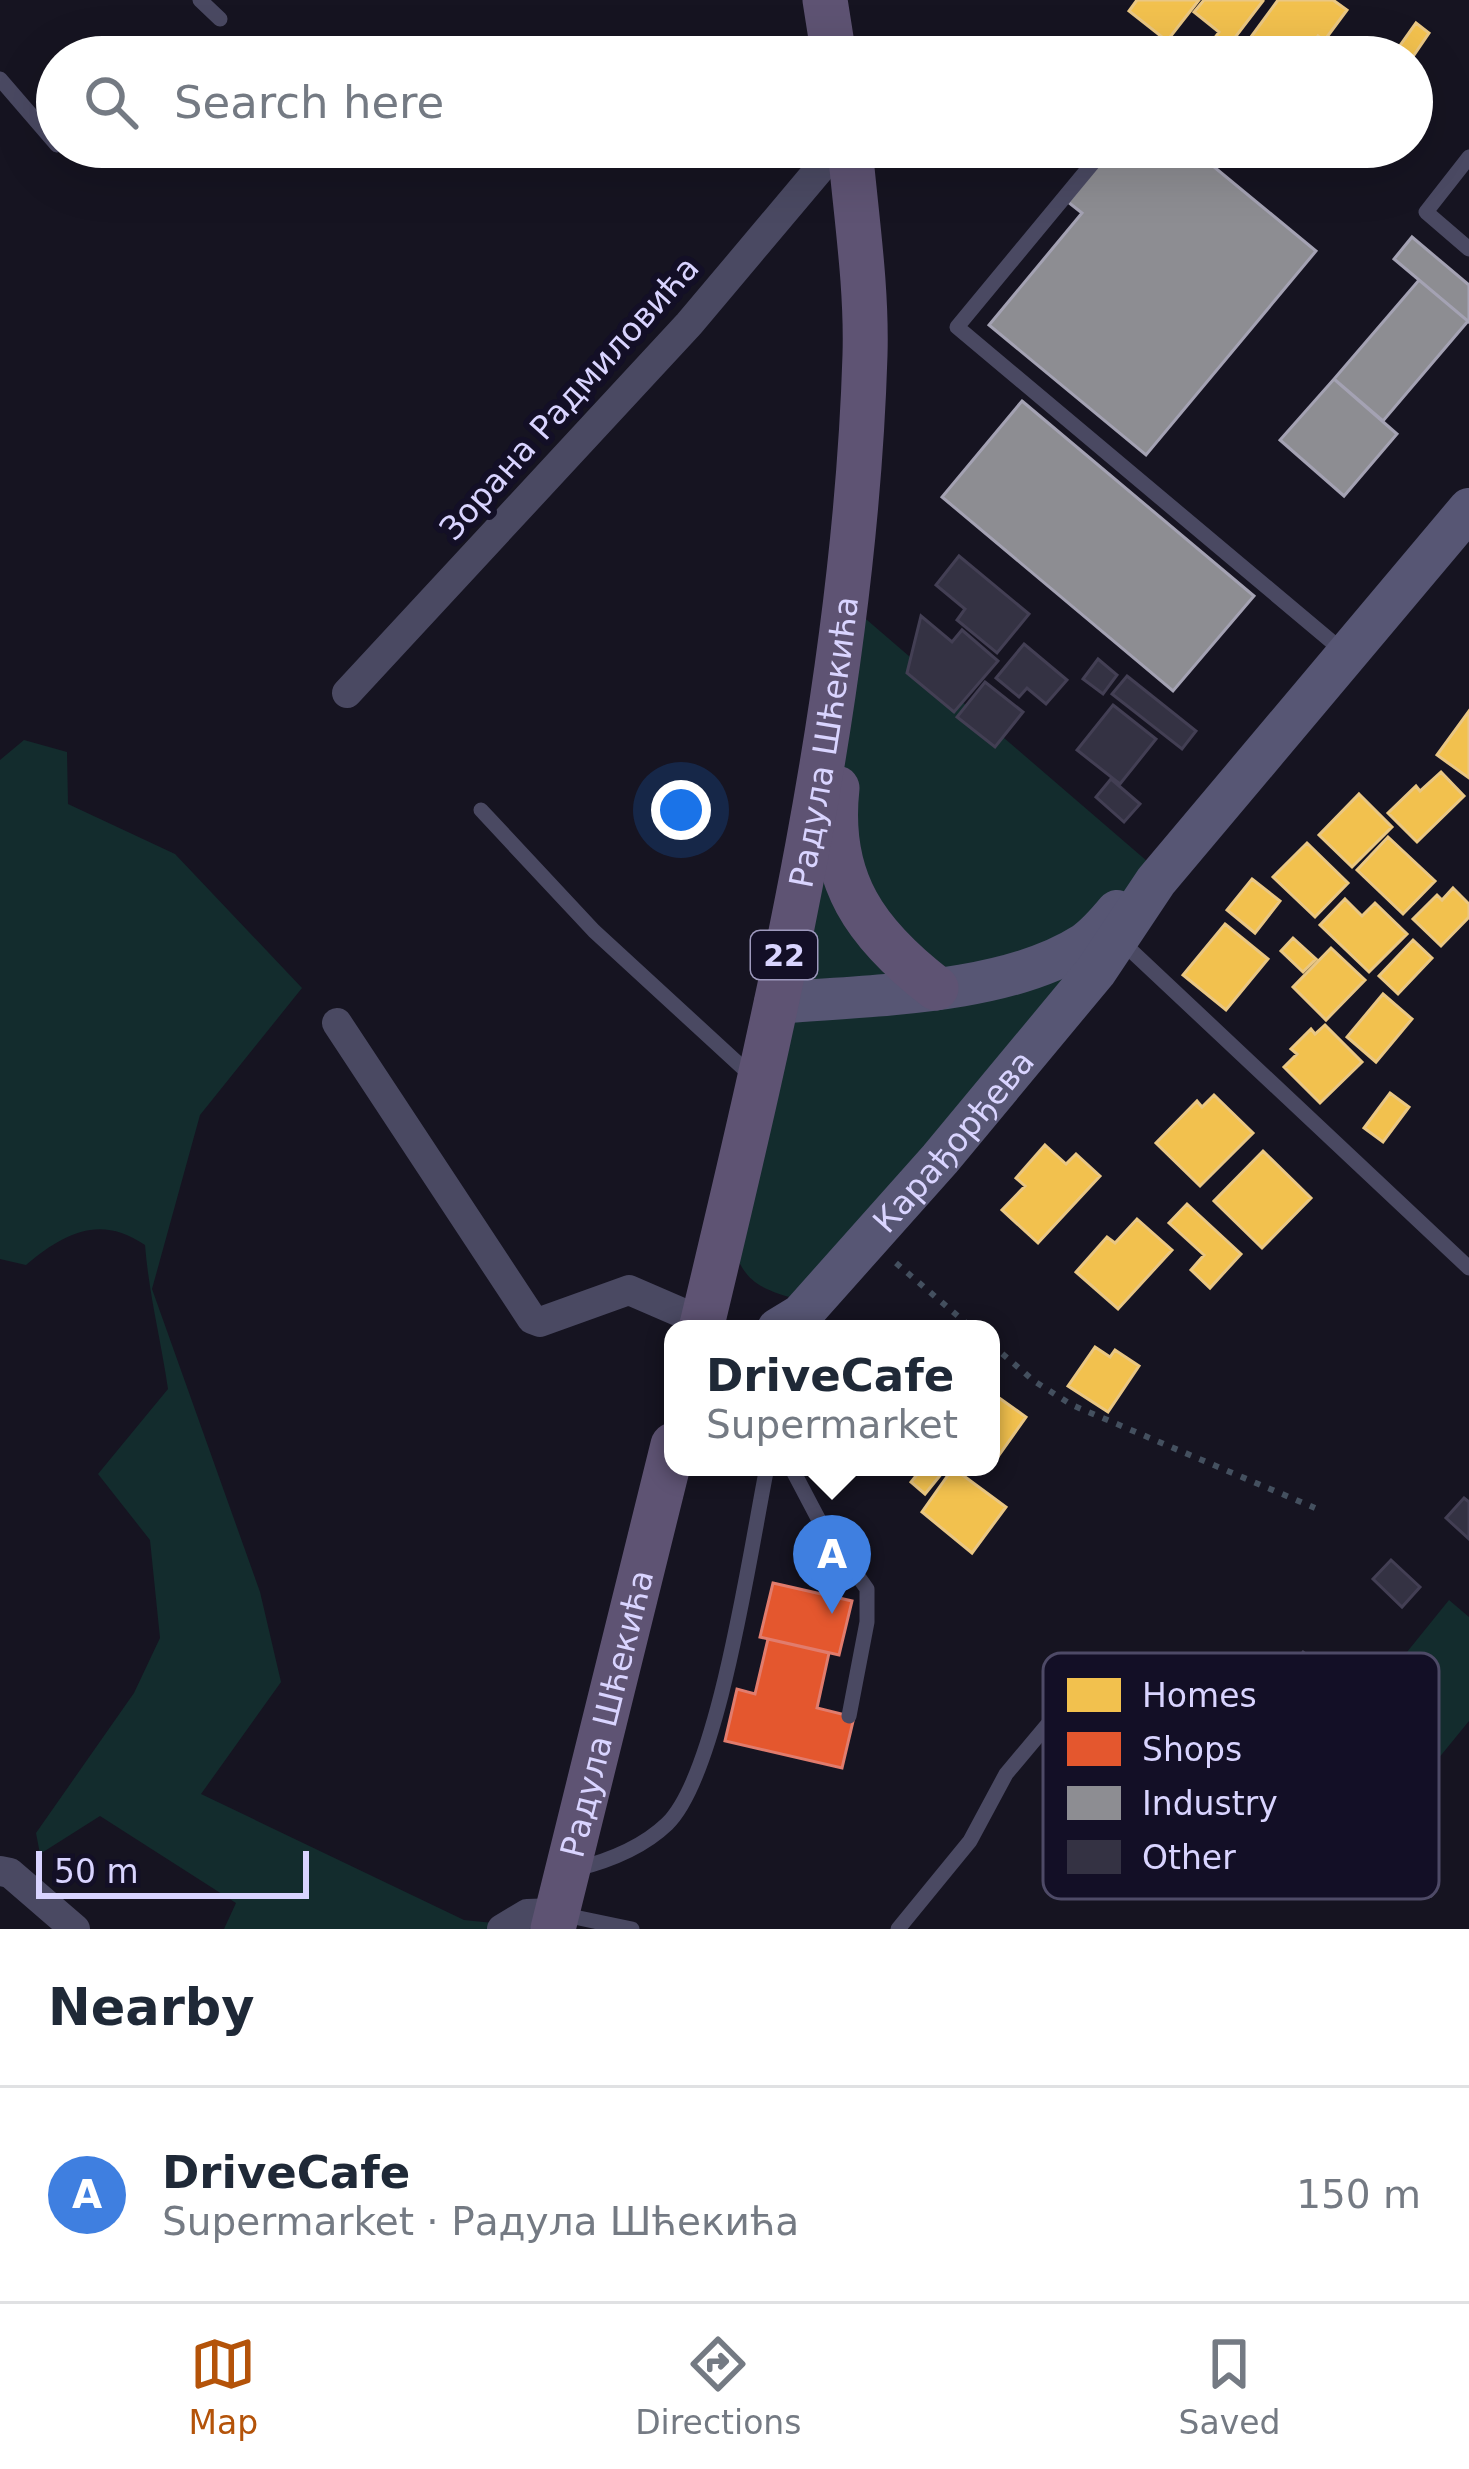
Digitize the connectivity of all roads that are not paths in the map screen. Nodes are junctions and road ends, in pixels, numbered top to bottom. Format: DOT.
graph roads {
  1 [pos="200,0"];
  2 [pos="825,0"];
  3 [pos="220,19"];
  4 [pos="831,36"];
  5 [pos="0,79"];
  6 [pos="36,121"];
  7 [pos="1469,157"];
  8 [pos="820,168"];
  9 [pos="852,168"];
  10 [pos="1089,168"];
  11 [pos="1469,249"];
  12 [pos="1469,509"];
  13 [pos="1347,654"];
  14 [pos="836,682"];
  15 [pos="347,693"];
  16 [pos="481,811"];
  17 [pos="1156,881"];
  18 [pos="1120,940"];
  19 [pos="936,988"];
  20 [pos="775,1004"];
  21 [pos="337,1023"];
  22 [pos="757,1081"];
  23 [pos="1469,1268"];
  24 [pos="690,1320"];
  25 [pos="703,1320"];
  26 [pos="793,1320"];
  27 [pos="665,1476"];
  28 [pos="764,1476"];
  29 [pos="796,1476"];
  30 [pos="849,1716"];
  31 [pos="1043,1728"];
  32 [pos="5,1872"];
  33 [pos="559,1904"];
  34 [pos="75,1929"];
  35 [pos="502,1929"];
  36 [pos="632,1929"];
  37 [pos="898,1929"];
  1 -- 3 [label="lane"];
  2 -- 4 [label="main road"];
  5 -- 6 [label="lane"];
  7 -- 11 [label="lane"];
  8 -- 15 [label="street, Зорана Радмиловића"];
  9 -- 14 [label="main road, Радула Шћекића / 22"];
  10 -- 13 [label="lane"];
  12 -- 13 [label="street, Карађорђева"];
  13 -- 17 [label="street, Карађорђева"];
  14 -- 19 [label="main road"];
  14 -- 20 [label="main road, Радула Шћекића / 22"];
  16 -- 22 [label="lane"];
  17 -- 18 [label="street, Карађорђева"];
  17 -- 19 [label="street, Карађорђева"];
  18 -- 23 [label="lane"];
  18 -- 26 [label="street, Карађорђева"];
  19 -- 20 [label="street, Карађорђева"];
  20 -- 22 [label="main road, Радула Шћекића / 22"];
  21 -- 24 [label="street"];
  22 -- 25 [label="main road, Радула Шћекића / 22"];
  27 -- 33 [label="main road, Радула Шћекића"];
  28 -- 33 [label="lane"];
  29 -- 30 [label="lane"];
  31 -- 37 [label="lane"];
  32 -- 34 [label="street"];
  33 -- 35 [label="street"];
  33 -- 36 [label="lane"];
}
